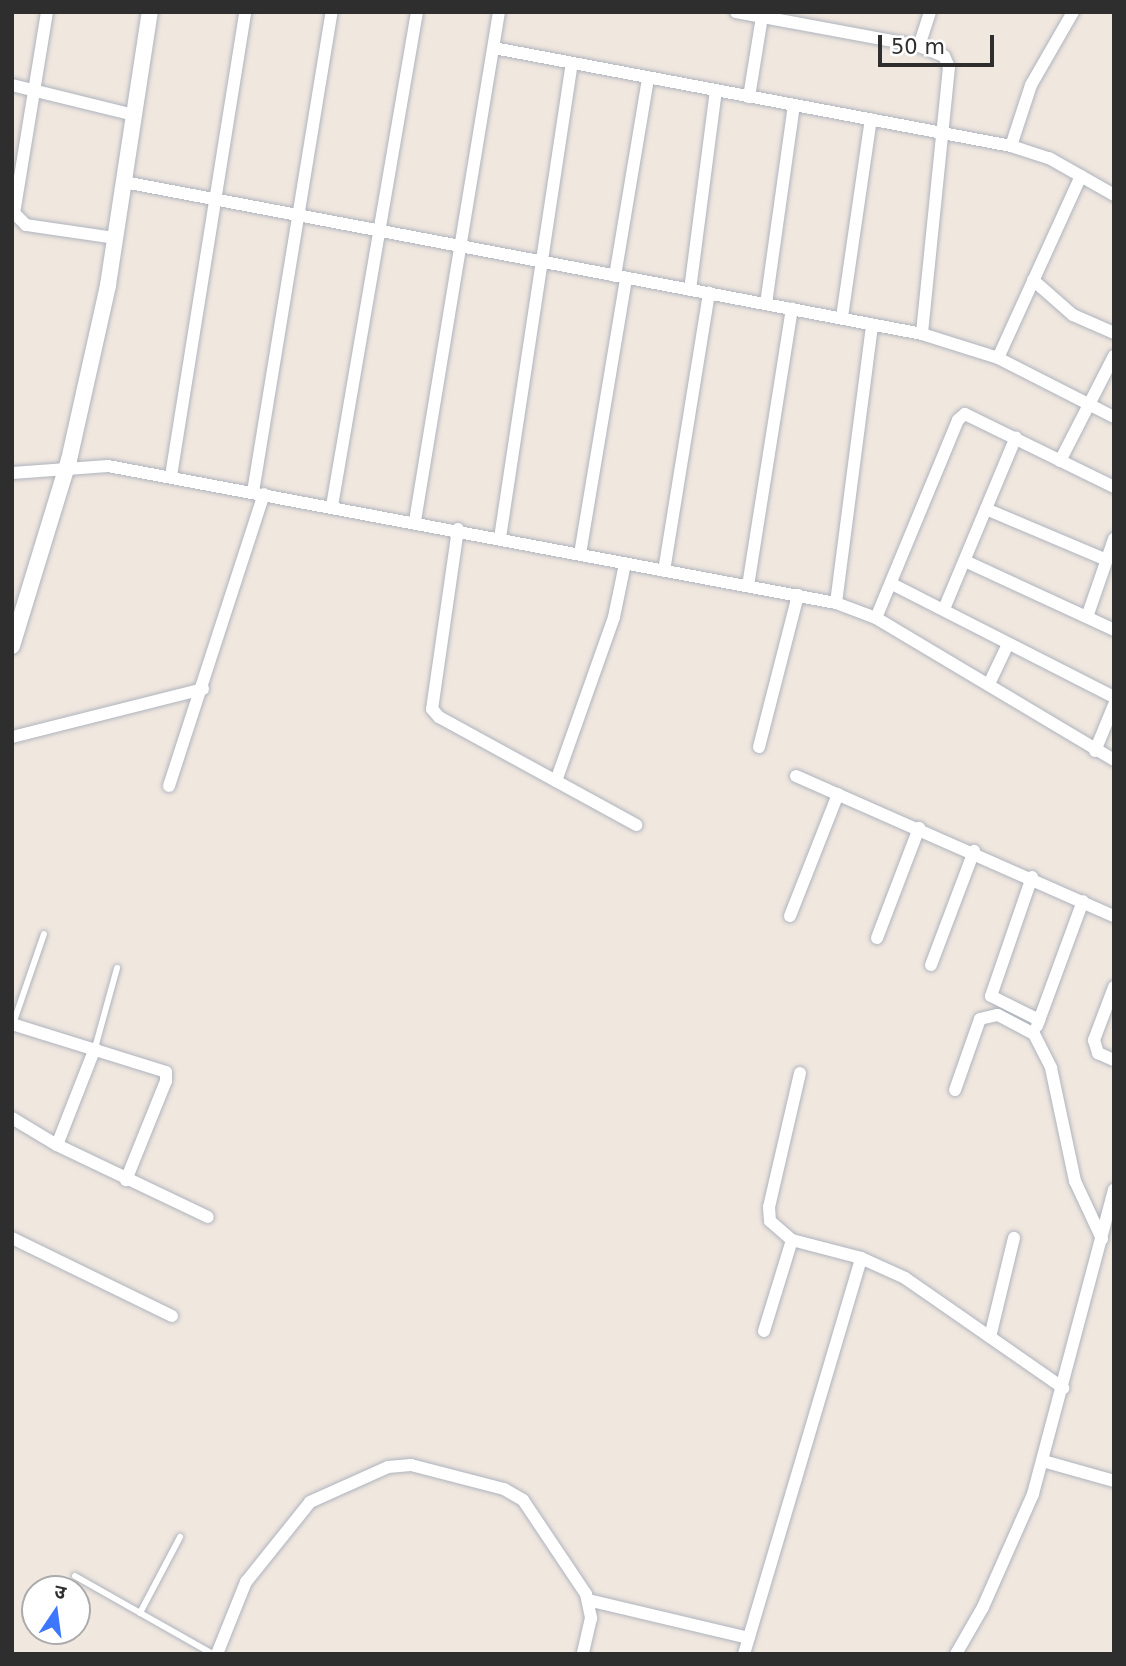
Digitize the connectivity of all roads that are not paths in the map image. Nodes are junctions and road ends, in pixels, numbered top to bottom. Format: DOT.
graph roads {
  1 [pos="47,12"];
  2 [pos="150,12"];
  3 [pos="245,12"];
  4 [pos="332,12"];
  5 [pos="417,12"];
  6 [pos="499,12"];
  7 [pos="736,12"];
  8 [pos="1073,12"];
  9 [pos="927,14"];
  10 [pos="762,17"];
  11 [pos="919,46"];
  12 [pos="494,48"];
  13 [pos="572,64"];
  14 [pos="648,78"];
  15 [pos="12,85"];
  16 [pos="33,91"];
  17 [pos="716,91"];
  18 [pos="749,97"];
  19 [pos="794,105"];
  20 [pos="134,115"];
  21 [pos="871,118"];
  22 [pos="942,131"];
  23 [pos="1011,146"];
  24 [pos="1081,176"];
  25 [pos="124,182"];
  26 [pos="1114,195"];
  27 [pos="215,199"];
  28 [pos="296,214"];
  29 [pos="378,230"];
  30 [pos="115,238"];
  31 [pos="463,247"];
  32 [pos="539,261"];
  33 [pos="620,277"];
  34 [pos="1033,280"];
  35 [pos="690,290"];
  36 [pos="709,293"];
  37 [pos="766,303"];
  38 [pos="792,308"];
  39 [pos="842,317"];
  40 [pos="872,324"];
  41 [pos="1114,333"];
  42 [pos="922,334"];
  43 [pos="1114,356"];
  44 [pos="998,358"];
  45 [pos="1089,404"];
  46 [pos="1114,416"];
  47 [pos="1016,437"];
  48 [pos="1060,461"];
  49 [pos="65,472"];
  50 [pos="12,473"];
  51 [pos="171,476"];
  52 [pos="1114,487"];
  53 [pos="259,493"];
  54 [pos="332,506"];
  55 [pos="986,509"];
  56 [pos="415,521"];
  57 [pos="458,529"];
  58 [pos="499,538"];
  59 [pos="1114,539"];
  60 [pos="580,554"];
  61 [pos="1107,560"];
  62 [pos="965,561"];
  63 [pos="625,564"];
  64 [pos="664,571"];
  65 [pos="894,585"];
  66 [pos="748,586"];
  67 [pos="798,595"];
  68 [pos="836,603"];
  69 [pos="944,609"];
  70 [pos="1087,617"];
  71 [pos="876,618"];
  72 [pos="1114,630"];
  73 [pos="1008,644"];
  74 [pos="12,646"];
  75 [pos="989,684"];
  76 [pos="203,689"];
  77 [pos="1114,697"];
  78 [pos="1114,705"];
  79 [pos="12,737"];
  80 [pos="758,747"];
  81 [pos="1096,751"];
  82 [pos="1114,760"];
  83 [pos="796,776"];
  84 [pos="555,781"];
  85 [pos="169,786"];
  86 [pos="838,794"];
  87 [pos="636,825"];
  88 [pos="919,828"];
  89 [pos="974,851"];
  90 [pos="1032,877"];
  91 [pos="1083,901"];
  92 [pos="790,916"];
  93 [pos="1114,916"];
  94 [pos="44,934"];
  95 [pos="877,938"];
  96 [pos="931,965"];
  97 [pos="117,968"];
  98 [pos="1114,987"];
  99 [pos="1040,1020"];
  100 [pos="13,1024"];
  101 [pos="1034,1034"];
  102 [pos="95,1048"];
  103 [pos="1114,1060"];
  104 [pos="800,1073"];
  105 [pos="955,1090"];
  106 [pos="12,1118"];
  107 [pos="57,1145"];
  108 [pos="126,1180"];
  109 [pos="1114,1190"];
  110 [pos="1112,1207"];
  111 [pos="208,1217"];
  112 [pos="12,1238"];
  113 [pos="1014,1238"];
  114 [pos="792,1240"];
  115 [pos="1102,1240"];
  116 [pos="861,1258"];
  117 [pos="173,1316"];
  118 [pos="764,1331"];
  119 [pos="990,1337"];
  120 [pos="1063,1388"];
  121 [pos="1044,1461"];
  122 [pos="1114,1481"];
  123 [pos="180,1537"];
  124 [pos="91,1585"];
  125 [pos="588,1600"];
  126 [pos="141,1613"];
  127 [pos="749,1638"];
  128 [pos="955,1653"];
  129 [pos="215,1654"];
  130 [pos="583,1654"];
  131 [pos="744,1654"];
  1 -- 16 [label="street"];
  2 -- 20 [label="street"];
  3 -- 27 [label="street"];
  4 -- 28 [label="street"];
  5 -- 29 [label="street"];
  6 -- 12 [label="street"];
  7 -- 10 [label="street"];
  8 -- 23 [label="street"];
  9 -- 11 [label="street"];
  10 -- 11 [label="street"];
  10 -- 18 [label="street"];
  11 -- 22 [label="street"];
  12 -- 13 [label="street"];
  12 -- 31 [label="street"];
  13 -- 14 [label="street"];
  13 -- 32 [label="street"];
  14 -- 17 [label="street"];
  14 -- 33 [label="street"];
  15 -- 16 [label="street"];
  16 -- 20 [label="street"];
  16 -- 30 [label="street"];
  17 -- 18 [label="street"];
  17 -- 35 [label="street"];
  18 -- 19 [label="street"];
  19 -- 21 [label="street"];
  19 -- 37 [label="street"];
  20 -- 25 [label="street"];
  21 -- 22 [label="street"];
  21 -- 39 [label="street"];
  22 -- 23 [label="street"];
  22 -- 42 [label="street"];
  23 -- 24 [label="street"];
  24 -- 26 [label="street"];
  24 -- 34 [label="street"];
  25 -- 27 [label="street"];
  25 -- 30 [label="street"];
  27 -- 28 [label="street"];
  27 -- 51 [label="street"];
  28 -- 29 [label="street"];
  28 -- 53 [label="street"];
  29 -- 31 [label="street"];
  29 -- 54 [label="street"];
  30 -- 49 [label="street"];
  31 -- 32 [label="street"];
  31 -- 56 [label="street"];
  32 -- 33 [label="street"];
  32 -- 58 [label="street"];
  33 -- 35 [label="street"];
  33 -- 60 [label="street"];
  34 -- 41 [label="street"];
  34 -- 44 [label="street"];
  35 -- 36 [label="street"];
  36 -- 37 [label="street"];
  36 -- 64 [label="street"];
  37 -- 38 [label="street"];
  38 -- 39 [label="street"];
  38 -- 66 [label="street"];
  39 -- 40 [label="street"];
  40 -- 42 [label="street"];
  40 -- 68 [label="street"];
  42 -- 44 [label="street"];
  43 -- 45 [label="street"];
  44 -- 45 [label="street"];
  45 -- 46 [label="street"];
  45 -- 48 [label="street"];
  47 -- 48 [label="street"];
  47 -- 55 [label="street"];
  47 -- 65 [label="street"];
  48 -- 52 [label="street"];
  49 -- 50 [label="street"];
  49 -- 51 [label="street"];
  49 -- 74 [label="street"];
  51 -- 53 [label="street"];
  53 -- 54 [label="street"];
  53 -- 76 [label="street"];
  54 -- 56 [label="street"];
  55 -- 61 [label="street"];
  55 -- 62 [label="street"];
  56 -- 57 [label="street"];
  57 -- 58 [label="street"];
  57 -- 84 [label="street"];
  58 -- 60 [label="street"];
  59 -- 61 [label="street"];
  60 -- 63 [label="street"];
  61 -- 70 [label="street"];
  62 -- 69 [label="street"];
  62 -- 70 [label="street"];
  63 -- 64 [label="street"];
  63 -- 84 [label="street"];
  64 -- 66 [label="street"];
  65 -- 69 [label="street"];
  65 -- 71 [label="street"];
  66 -- 67 [label="street"];
  67 -- 68 [label="street"];
  67 -- 80 [label="street"];
  68 -- 71 [label="street"];
  69 -- 73 [label="street"];
  70 -- 72 [label="street"];
  71 -- 75 [label="street"];
  73 -- 75 [label="street"];
  73 -- 77 [label="street"];
  75 -- 81 [label="street"];
  76 -- 79 [label="street"];
  76 -- 85 [label="street"];
  78 -- 81 [label="street"];
  81 -- 82 [label="street"];
  83 -- 86 [label="street"];
  84 -- 87 [label="street"];
  86 -- 88 [label="street"];
  86 -- 92 [label="street"];
  88 -- 89 [label="street"];
  88 -- 95 [label="street"];
  89 -- 90 [label="street"];
  89 -- 96 [label="street"];
  90 -- 91 [label="street"];
  90 -- 99 [label="street"];
  91 -- 93 [label="street"];
  91 -- 99 [label="street"];
  94 -- 100 [label="lane"];
  97 -- 102 [label="lane"];
  98 -- 103 [label="street"];
  99 -- 101 [label="street"];
  100 -- 102 [label="street"];
  101 -- 105 [label="street"];
  101 -- 115 [label="street"];
  102 -- 107 [label="street"];
  102 -- 108 [label="street"];
  104 -- 114 [label="street"];
  106 -- 107 [label="street"];
  107 -- 108 [label="street"];
  108 -- 111 [label="street"];
  109 -- 110 [label="street"];
  110 -- 115 [label="street"];
  112 -- 117 [label="street"];
  113 -- 119 [label="street"];
  114 -- 116 [label="street"];
  114 -- 118 [label="street"];
  115 -- 120 [label="street"];
  116 -- 119 [label="street"];
  116 -- 127 [label="street"];
  119 -- 120 [label="street"];
  120 -- 121 [label="street"];
  121 -- 122 [label="street"];
  121 -- 128 [label="street"];
  123 -- 126 [label="lane"];
  124 -- 126 [label="lane"];
  125 -- 127 [label="street"];
  125 -- 129 [label="street"];
  125 -- 130 [label="street"];
  126 -- 129 [label="lane"];
  127 -- 131 [label="street"];
}
